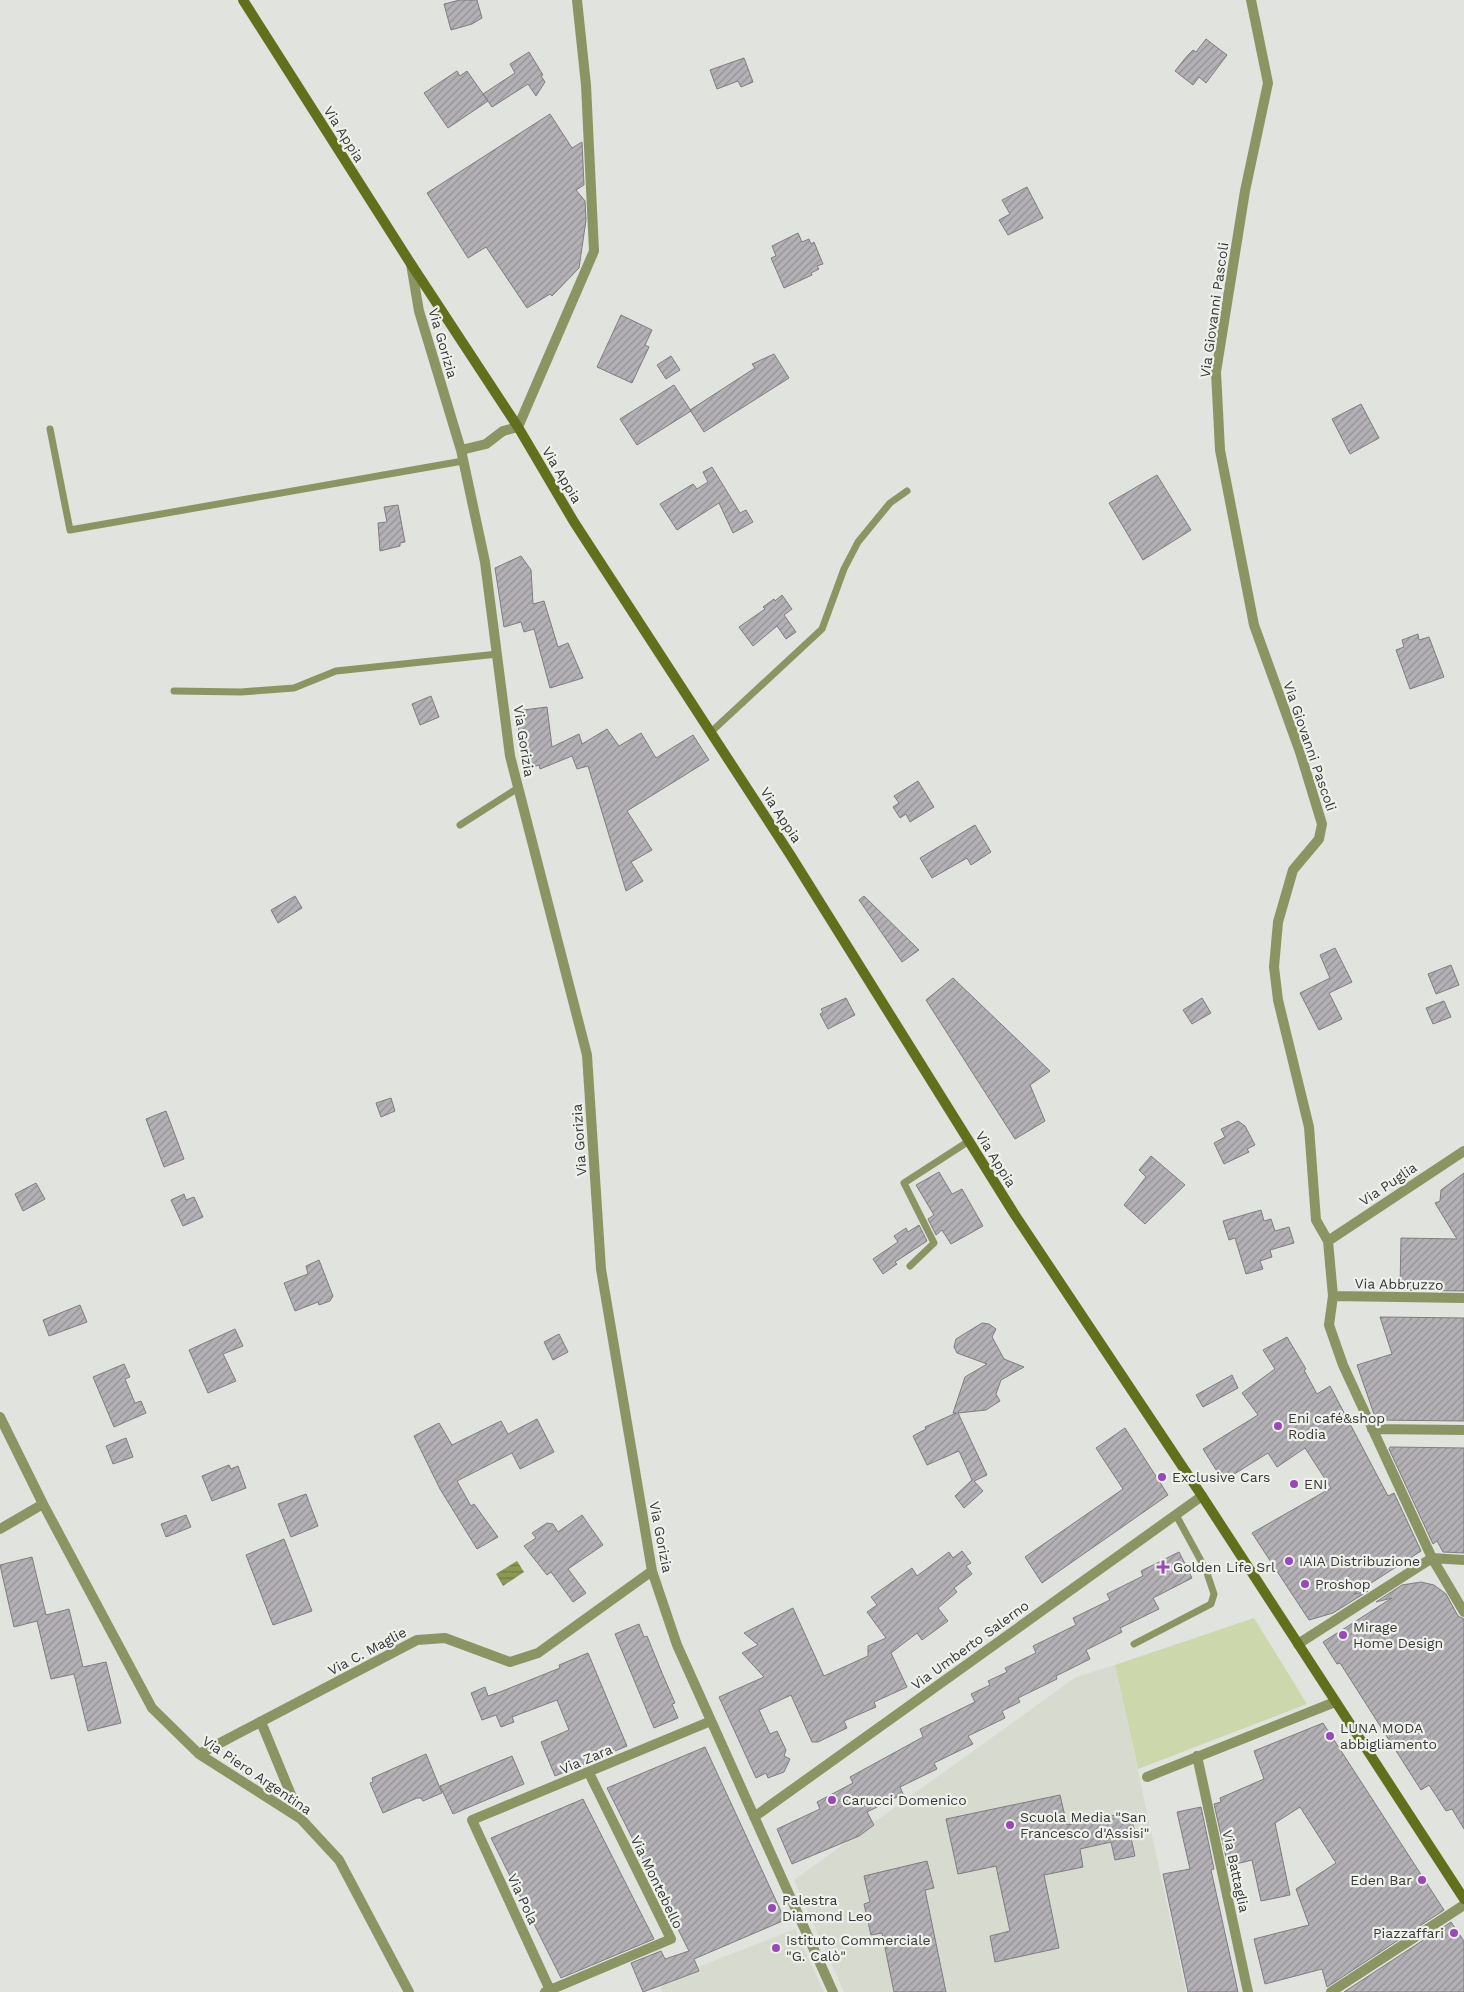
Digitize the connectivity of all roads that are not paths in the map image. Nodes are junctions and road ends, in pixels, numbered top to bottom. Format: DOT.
graph roads {
  1 [pos="243,0"];
  2 [pos="577,0"];
  3 [pos="1251,0"];
  4 [pos="410,264"];
  5 [pos="518,427"];
  6 [pos="50,429"];
  7 [pos="460,450"];
  8 [pos="463,461"];
  9 [pos="906,491"];
  10 [pos="498,654"];
  11 [pos="174,691"];
  12 [pos="711,732"];
  13 [pos="518,788"];
  14 [pos="460,825"];
  15 [pos="969,1141"];
  16 [pos="1464,1151"];
  17 [pos="1328,1241"];
  18 [pos="910,1266"];
  19 [pos="1333,1296"];
  20 [pos="1464,1298"];
  21 [pos="0,1417"];
  22 [pos="1372,1429"];
  23 [pos="1464,1430"];
  24 [pos="1202,1496"];
  25 [pos="43,1504"];
  26 [pos="1176,1515"];
  27 [pos="0,1529"];
  28 [pos="1432,1558"];
  29 [pos="1464,1560"];
  30 [pos="652,1571"];
  31 [pos="1464,1612"];
  32 [pos="1134,1644"];
  33 [pos="1298,1644"];
  34 [pos="1335,1702"];
  35 [pos="711,1721"];
  36 [pos="261,1722"];
  37 [pos="199,1754"];
  38 [pos="1197,1756"];
  39 [pos="589,1773"];
  40 [pos="1147,1777"];
  41 [pos="754,1817"];
  42 [pos="301,1819"];
  43 [pos="472,1820"];
  44 [pos="1464,1899"];
  45 [pos="1464,1905"];
  46 [pos="548,1991"];
  47 [pos="409,1992"];
  48 [pos="834,1992"];
  49 [pos="1248,1992"];
  50 [pos="1331,1992"];
  1 -- 4 [label="main road, Via Appia"];
  2 -- 5 [label="street"];
  3 -- 17 [label="street, Via Giovanni Pascoli"];
  4 -- 5 [label="main road, Via Appia"];
  4 -- 7 [label="street, Via Gorizia"];
  5 -- 7 [label="street"];
  5 -- 12 [label="main road, Via Appia"];
  6 -- 8 [label="lane"];
  7 -- 8 [label="street, Via Gorizia"];
  8 -- 10 [label="street, Via Gorizia"];
  9 -- 12 [label="lane"];
  10 -- 11 [label="lane"];
  10 -- 13 [label="street, Via Gorizia"];
  12 -- 15 [label="main road, Via Appia"];
  13 -- 14 [label="lane"];
  13 -- 30 [label="street, Via Gorizia"];
  15 -- 18 [label="lane"];
  15 -- 24 [label="main road, Via Appia"];
  16 -- 17 [label="street, Via Puglia"];
  17 -- 19 [label="street, Via Giovanni Pascoli"];
  19 -- 20 [label="street, Via Abbruzzo"];
  19 -- 22 [label="street, Via Giovanni Pascoli"];
  21 -- 25 [label="street, Via Piero Argentina"];
  22 -- 23 [label="street"];
  22 -- 28 [label="street, Via Giovanni Pascoli"];
  24 -- 26 [label="street, Via Umberto Salerno"];
  24 -- 33 [label="main road, Via Appia"];
  25 -- 27 [label="street"];
  25 -- 37 [label="street, Via Piero Argentina"];
  26 -- 32 [label="lane"];
  26 -- 41 [label="street, Via Umberto Salerno"];
  28 -- 29 [label="street"];
  28 -- 31 [label="street, Via Giovanni Pascoli"];
  28 -- 33 [label="street"];
  30 -- 35 [label="street, Via Gorizia"];
  30 -- 36 [label="street, Via C. Maglie"];
  33 -- 34 [label="main road, Via Appia"];
  34 -- 38 [label="street"];
  34 -- 44 [label="main road, Via Appia"];
  35 -- 39 [label="street, Via Zara"];
  35 -- 41 [label="street, Via Gorizia"];
  36 -- 37 [label="street, Via C. Maglie"];
  36 -- 42 [label="street"];
  37 -- 42 [label="street, Via Piero Argentina"];
  38 -- 40 [label="street"];
  38 -- 49 [label="street, Via Battaglia"];
  39 -- 43 [label="street, Via Zara"];
  39 -- 46 [label="street, Via Montebello"];
  41 -- 48 [label="street, Via Gorizia"];
  42 -- 47 [label="street, Via Piero Argentina"];
  43 -- 46 [label="street, Via Pola"];
  45 -- 50 [label="street"];
}
